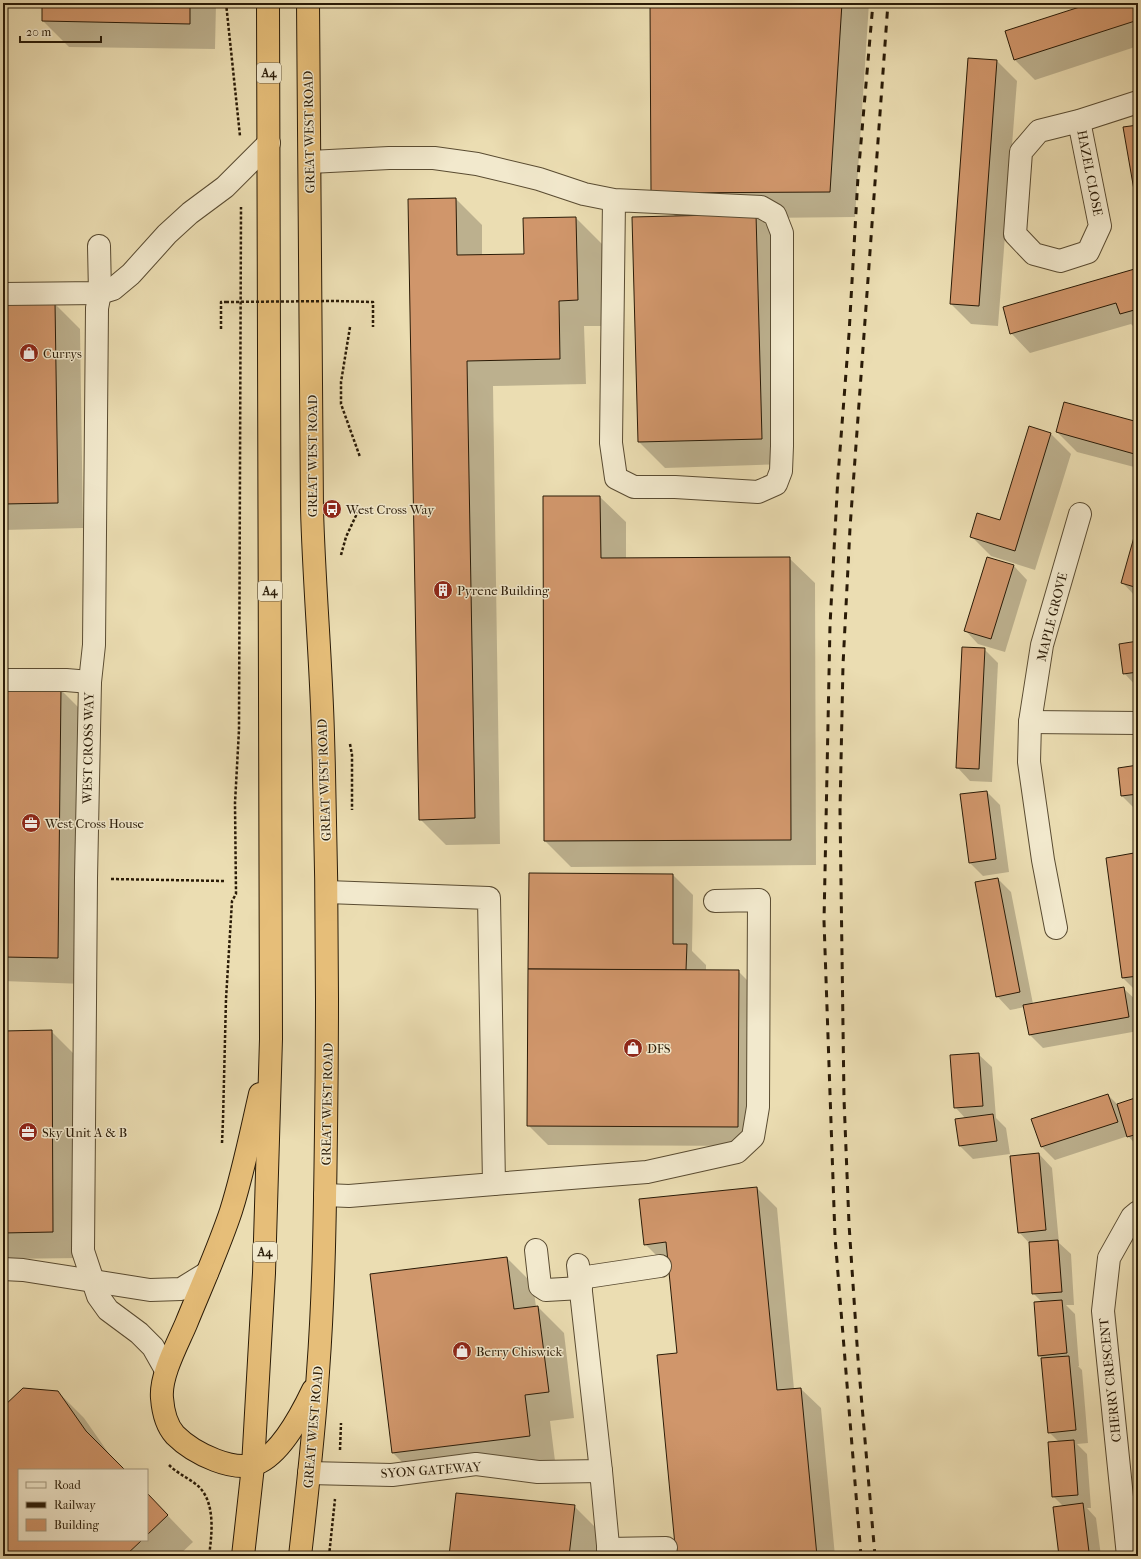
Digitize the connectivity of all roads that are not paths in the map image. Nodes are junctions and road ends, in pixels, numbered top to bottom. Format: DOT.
graph roads {
  1 [pos="268,3"];
  2 [pos="308,3"];
  3 [pos="1138,102"];
  4 [pos="1079,120"];
  5 [pos="269,143"];
  6 [pos="310,162"];
  7 [pos="614,200"];
  8 [pos="99,246"];
  9 [pos="100,293"];
  10 [pos="3,294"];
  11 [pos="1080,514"];
  12 [pos="3,680"];
  13 [pos="90,682"];
  14 [pos="1030,722"];
  15 [pos="1138,723"];
  16 [pos="327,892"];
  17 [pos="715,901"];
  18 [pos="1056,928"];
  19 [pos="271,1039"];
  20 [pos="494,1184"];
  21 [pos="325,1195"];
  22 [pos="1138,1212"];
  23 [pos="536,1250"];
  24 [pos="660,1266"];
  25 [pos="3,1269"];
  26 [pos="207,1272"];
  27 [pos="580,1277"];
  28 [pos="93,1282"];
  29 [pos="166,1370"];
  30 [pos="318,1371"];
  31 [pos="253,1466"];
  32 [pos="601,1471"];
  33 [pos="309,1473"];
  34 [pos="666,1548"];
  35 [pos="608,1552"];
  36 [pos="243,1556"];
  37 [pos="300,1556"];
  38 [pos="1128,1556"];
  1 -- 5 [label="highway, A4"];
  2 -- 6 [label="highway, GREAT WEST ROAD"];
  3 -- 4 [label="street, HAZEL CLOSE"];
  4 -- 4 [label="street, HAZEL CLOSE"];
  5 -- 9 [label="street"];
  5 -- 19 [label="highway, A4"];
  6 -- 7 [label="street"];
  6 -- 16 [label="highway, GREAT WEST ROAD"];
  7 -- 7 [label="street"];
  8 -- 9 [label="street, WEST CROSS WAY"];
  9 -- 10 [label="street"];
  9 -- 13 [label="street, WEST CROSS WAY"];
  11 -- 14 [label="street, MAPLE GROVE"];
  12 -- 13 [label="street"];
  13 -- 28 [label="street, WEST CROSS WAY"];
  14 -- 15 [label="street"];
  14 -- 18 [label="street, MAPLE GROVE"];
  16 -- 20 [label="street"];
  16 -- 21 [label="highway, GREAT WEST ROAD"];
  17 -- 20 [label="street"];
  19 -- 26 [label="highway"];
  19 -- 31 [label="highway, A4"];
  20 -- 21 [label="street"];
  21 -- 30 [label="highway, GREAT WEST ROAD"];
  22 -- 38 [label="street, CHERRY CRESCENT"];
  23 -- 27 [label="street"];
  24 -- 27 [label="street"];
  25 -- 28 [label="street"];
  26 -- 28 [label="street"];
  26 -- 29 [label="highway"];
  27 -- 32 [label="street"];
  28 -- 29 [label="street, WEST CROSS WAY"];
  29 -- 31 [label="highway"];
  30 -- 31 [label="highway"];
  30 -- 33 [label="highway, GREAT WEST ROAD"];
  31 -- 36 [label="highway, A4"];
  32 -- 33 [label="street, SYON GATEWAY"];
  32 -- 35 [label="street"];
  33 -- 37 [label="highway, GREAT WEST ROAD"];
  34 -- 35 [label="street"];
}
